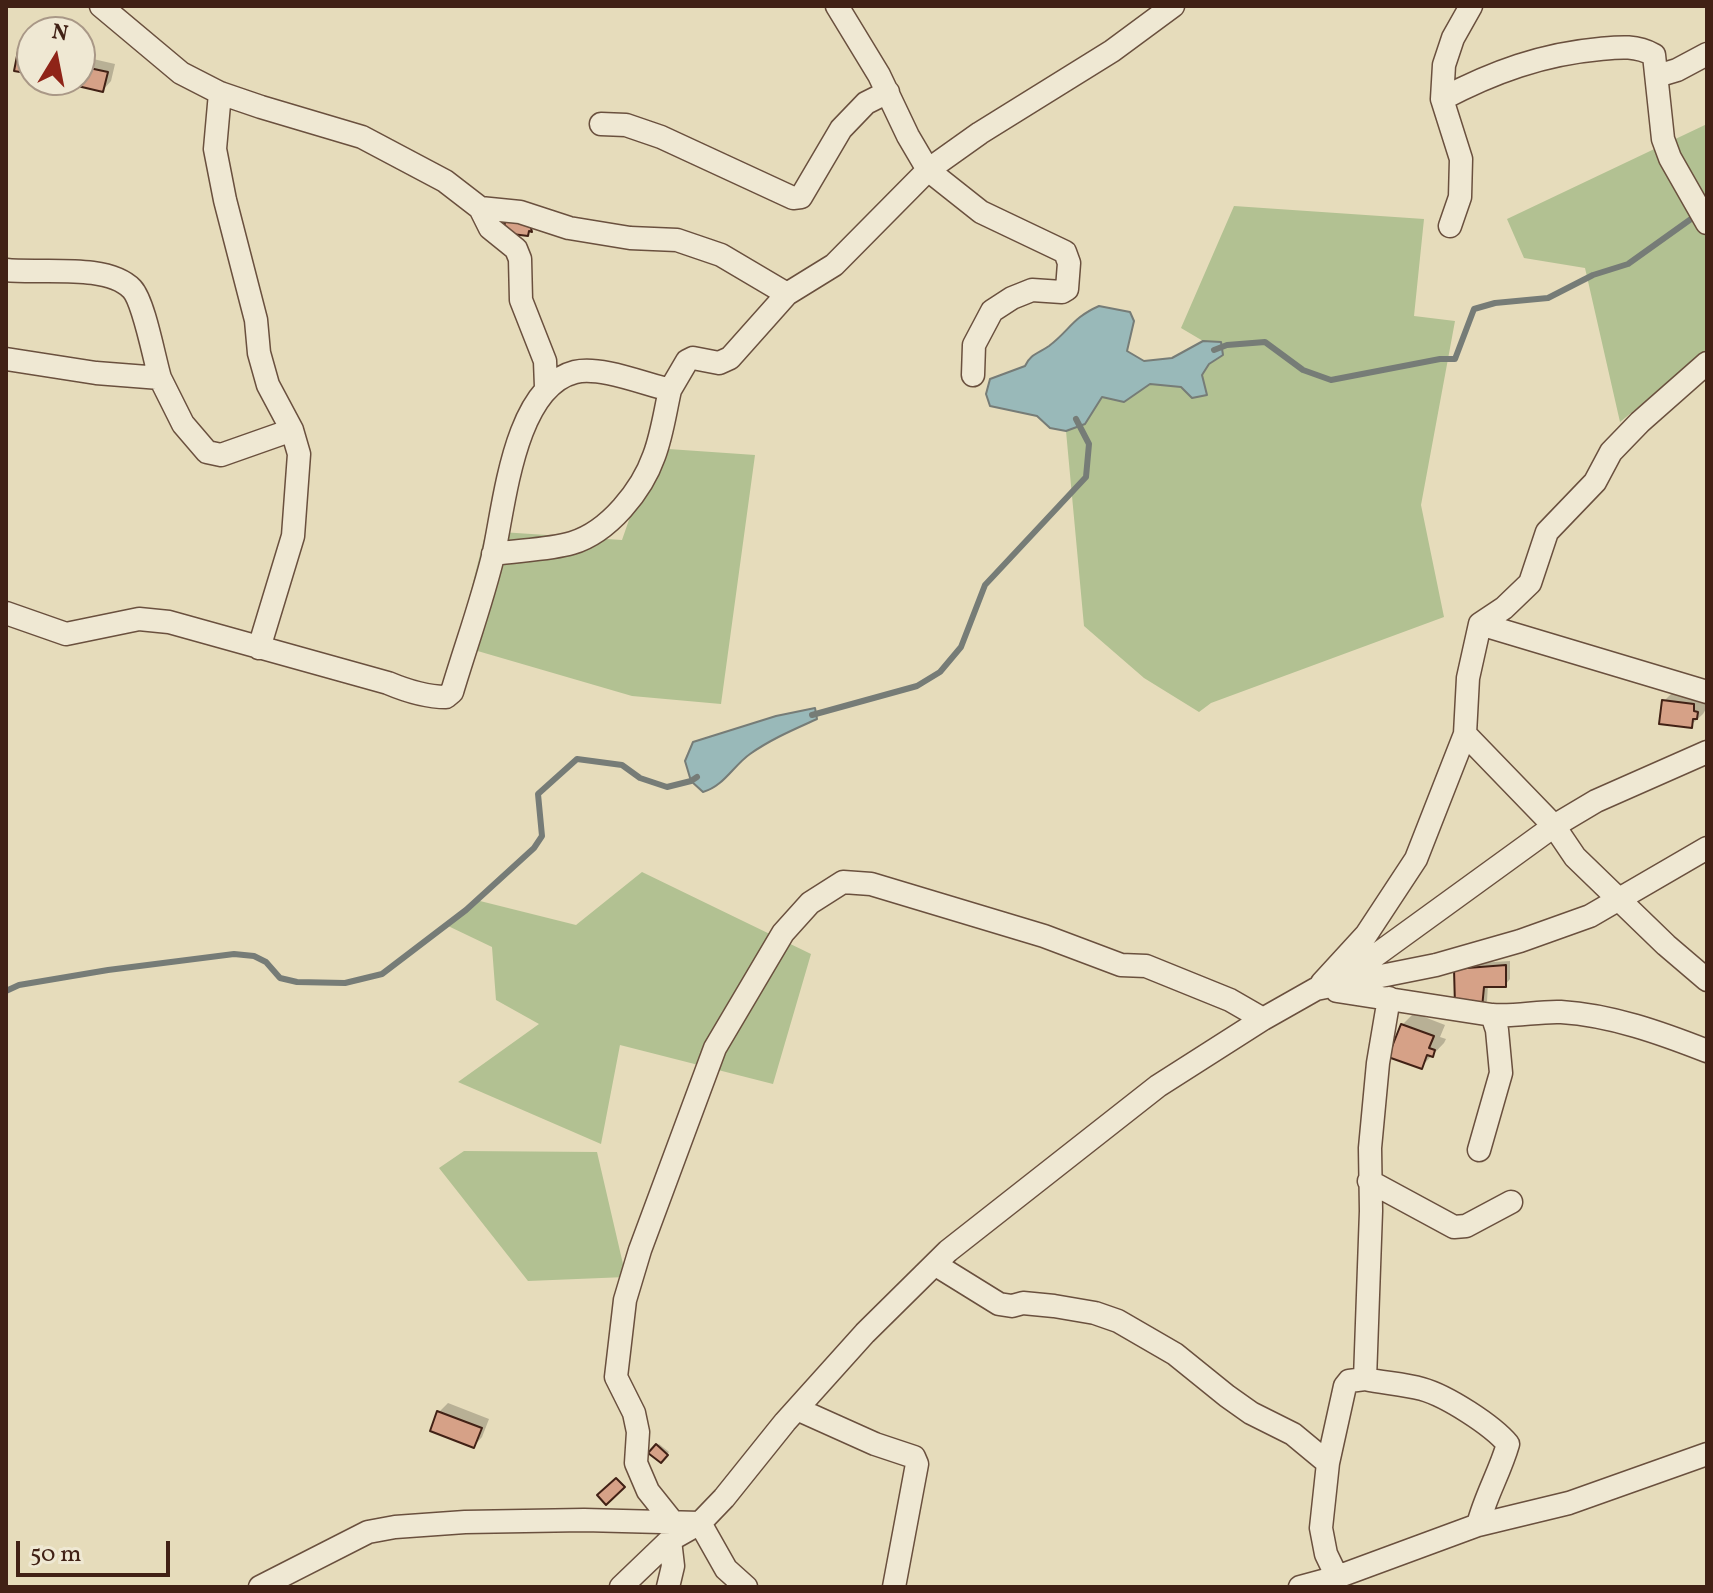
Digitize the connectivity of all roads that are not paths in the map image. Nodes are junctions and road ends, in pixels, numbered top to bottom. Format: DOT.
graph roads {
  1 [pos="101,6"];
  2 [pos="837,6"];
  3 [pos="1173,6"];
  4 [pos="1471,6"];
  5 [pos="1707,54"];
  6 [pos="1657,76"];
  7 [pos="888,92"];
  8 [pos="220,93"];
  9 [pos="1442,99"];
  10 [pos="601,124"];
  11 [pos="928,170"];
  12 [pos="480,208"];
  13 [pos="1707,223"];
  14 [pos="1450,226"];
  15 [pos="6,270"];
  16 [pos="787,294"];
  17 [pos="6,359"];
  18 [pos="1707,363"];
  19 [pos="973,375"];
  20 [pos="160,378"];
  21 [pos="546,387"];
  22 [pos="670,390"];
  23 [pos="292,430"];
  24 [pos="493,554"];
  25 [pos="6,613"];
  26 [pos="1480,624"];
  27 [pos="259,648"];
  28 [pos="1707,692"];
  29 [pos="1465,734"];
  30 [pos="1707,752"];
  31 [pos="1554,826"];
  32 [pos="1707,848"];
  33 [pos="1618,900"];
  34 [pos="1707,980"];
  35 [pos="1326,987"];
  36 [pos="1389,998"];
  37 [pos="1492,1015"];
  38 [pos="1263,1019"];
  39 [pos="1707,1051"];
  40 [pos="1479,1150"];
  41 [pos="1369,1181"];
  42 [pos="1511,1202"];
  43 [pos="936,1265"];
  44 [pos="1365,1379"];
  45 [pos="797,1409"];
  46 [pos="1707,1454"];
  47 [pos="1328,1463"];
  48 [pos="700,1523"];
  49 [pos="1478,1525"];
  50 [pos="671,1531"];
  51 [pos="1337,1577"];
  52 [pos="260,1587"];
  53 [pos="621,1587"];
  54 [pos="668,1587"];
  55 [pos="746,1587"];
  56 [pos="894,1587"];
  57 [pos="1300,1587"];
  1 -- 8 [label="street"];
  2 -- 7 [label="street"];
  3 -- 11 [label="street"];
  4 -- 9 [label="street"];
  5 -- 6 [label="street"];
  6 -- 9 [label="street"];
  6 -- 13 [label="street"];
  7 -- 10 [label="street"];
  7 -- 11 [label="street"];
  8 -- 12 [label="street"];
  8 -- 23 [label="street"];
  9 -- 14 [label="street"];
  11 -- 16 [label="street"];
  11 -- 19 [label="street"];
  12 -- 16 [label="street"];
  12 -- 21 [label="street"];
  15 -- 20 [label="street"];
  16 -- 22 [label="street"];
  17 -- 20 [label="street"];
  18 -- 26 [label="street"];
  20 -- 23 [label="street"];
  21 -- 22 [label="street"];
  21 -- 24 [label="street"];
  22 -- 24 [label="street"];
  23 -- 27 [label="street"];
  24 -- 27 [label="street"];
  25 -- 27 [label="street"];
  26 -- 28 [label="street"];
  26 -- 29 [label="street"];
  29 -- 31 [label="street"];
  29 -- 35 [label="street"];
  30 -- 31 [label="street"];
  31 -- 33 [label="street"];
  31 -- 35 [label="street"];
  32 -- 33 [label="street"];
  33 -- 34 [label="street"];
  33 -- 35 [label="street"];
  35 -- 36 [label="street"];
  35 -- 38 [label="street"];
  36 -- 37 [label="street"];
  36 -- 41 [label="street"];
  37 -- 39 [label="street"];
  37 -- 40 [label="street"];
  38 -- 43 [label="street"];
  38 -- 50 [label="street"];
  41 -- 42 [label="street"];
  41 -- 44 [label="street"];
  43 -- 45 [label="street"];
  43 -- 47 [label="street"];
  44 -- 47 [label="street"];
  44 -- 49 [label="street"];
  45 -- 48 [label="street"];
  45 -- 56 [label="street"];
  46 -- 49 [label="street"];
  47 -- 51 [label="street"];
  48 -- 50 [label="street"];
  48 -- 55 [label="street"];
  49 -- 51 [label="street"];
  50 -- 52 [label="street"];
  50 -- 53 [label="street"];
  50 -- 54 [label="street"];
  51 -- 57 [label="street"];
}
